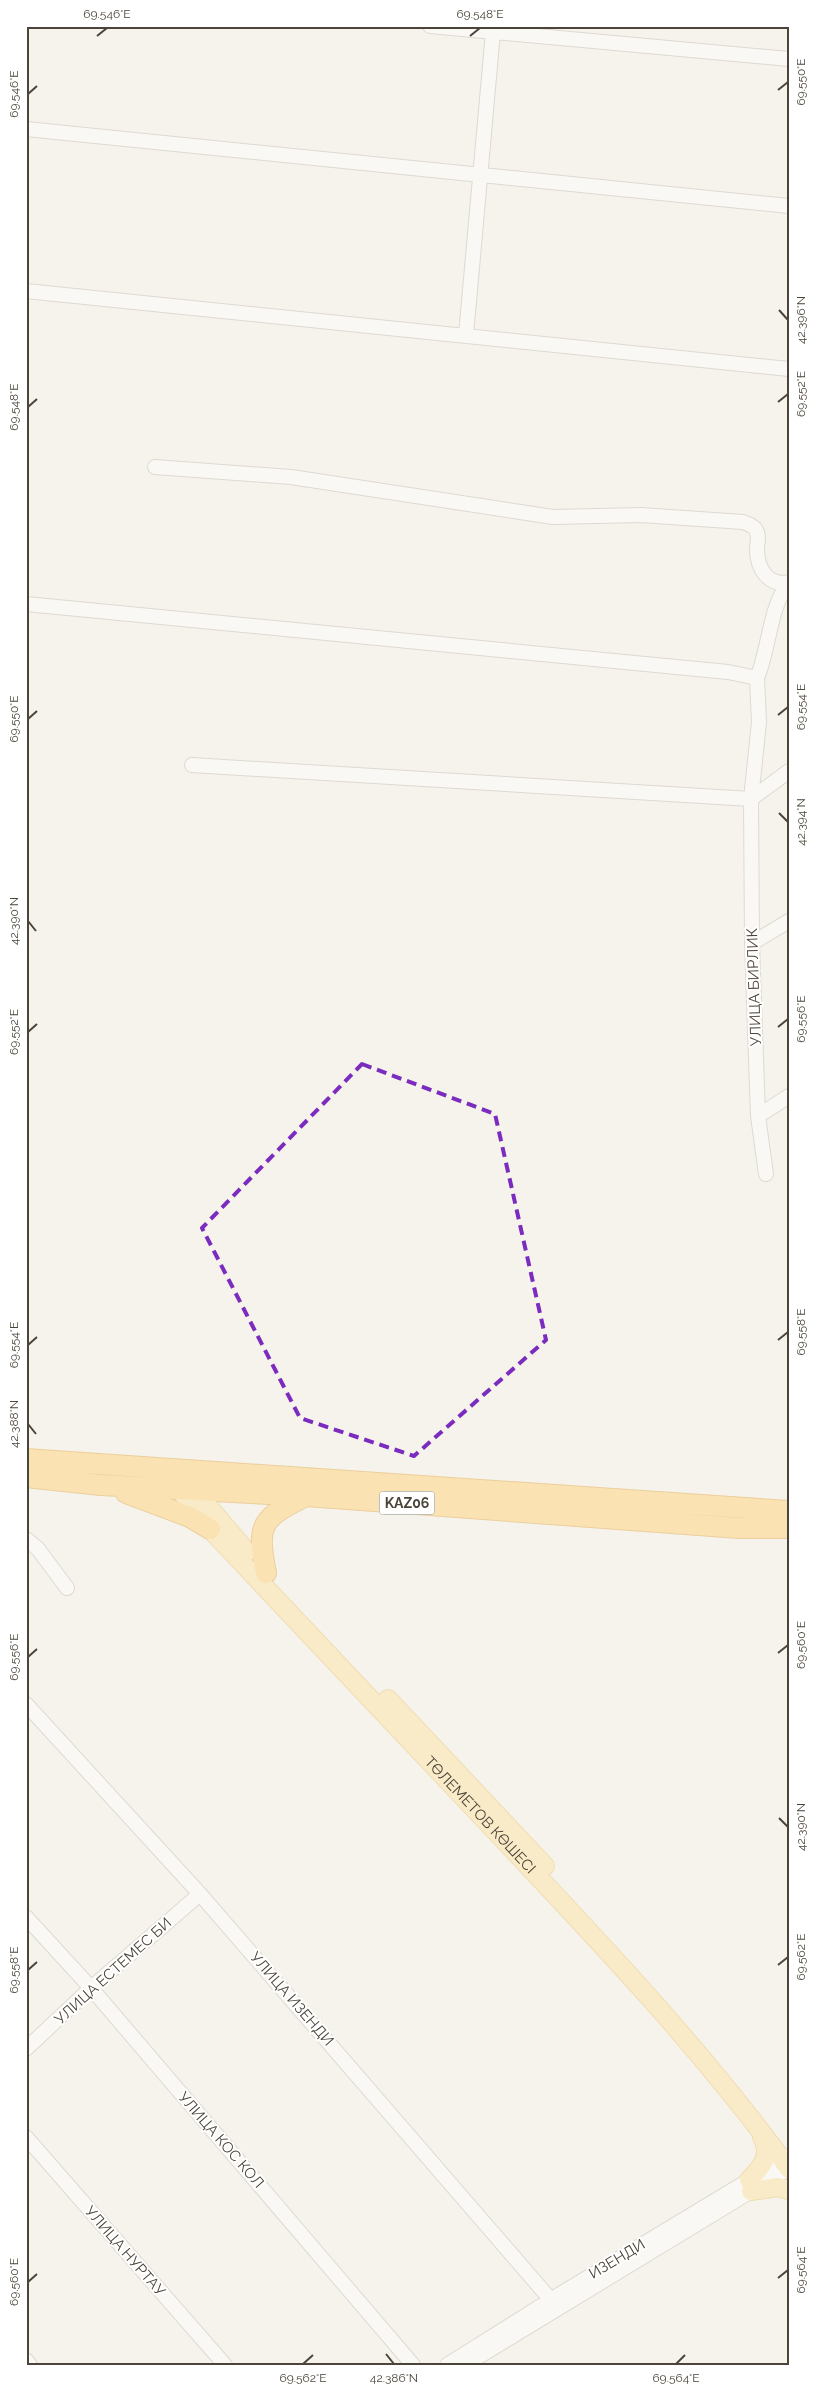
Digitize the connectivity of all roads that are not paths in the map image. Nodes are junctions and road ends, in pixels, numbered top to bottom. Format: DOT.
graph roads {
  1 [pos="430,26"];
  2 [pos="457,28"];
  3 [pos="493,32"];
  4 [pos="789,59"];
  5 [pos="26,129"];
  6 [pos="479,175"];
  7 [pos="789,206"];
  8 [pos="26,291"];
  9 [pos="466,335"];
  10 [pos="789,368"];
  11 [pos="155,467"];
  12 [pos="789,583"];
  13 [pos="26,604"];
  14 [pos="757,678"];
  15 [pos="192,765"];
  16 [pos="789,771"];
  17 [pos="751,800"];
  18 [pos="789,921"];
  19 [pos="752,943"];
  20 [pos="789,1096"];
  21 [pos="758,1116"];
  22 [pos="766,1174"];
  23 [pos="26,1459"];
  24 [pos="26,1477"];
  25 [pos="178,1479"];
  26 [pos="101,1486"];
  27 [pos="306,1496"];
  28 [pos="789,1511"];
  29 [pos="789,1528"];
  30 [pos="210,1529"];
  31 [pos="26,1539"];
  32 [pos="266,1573"];
  33 [pos="67,1588"];
  34 [pos="26,1704"];
  35 [pos="200,1894"];
  36 [pos="26,1917"];
  37 [pos="90,1988"];
  38 [pos="26,2049"];
  39 [pos="755,2123"];
  40 [pos="26,2138"];
  41 [pos="787,2162"];
  42 [pos="750,2186"];
  43 [pos="789,2190"];
  44 [pos="555,2303"];
  45 [pos="26,2360"];
  46 [pos="30,2365"];
  47 [pos="224,2365"];
  48 [pos="413,2365"];
  49 [pos="448,2365"];
  50 [pos="465,2365"];
  1 -- 2 [label="street"];
  2 -- 3 [label="street"];
  3 -- 4 [label="street"];
  3 -- 6 [label="street"];
  5 -- 6 [label="street"];
  6 -- 7 [label="street"];
  6 -- 9 [label="street"];
  8 -- 9 [label="street"];
  9 -- 10 [label="street"];
  11 -- 12 [label="street"];
  12 -- 14 [label="street"];
  13 -- 14 [label="street"];
  14 -- 17 [label="street, УЛИЦА БИРЛИК"];
  15 -- 17 [label="street"];
  16 -- 17 [label="street"];
  17 -- 19 [label="street, УЛИЦА БИРЛИК"];
  18 -- 19 [label="street"];
  19 -- 21 [label="street, УЛИЦА БИРЛИК"];
  20 -- 21 [label="street"];
  21 -- 22 [label="street, УЛИЦА БИРЛИК"];
  23 -- 25 [label="highway, KАZ06"];
  24 -- 26 [label="highway, KАZ06"];
  25 -- 26 [label="highway, KАZ06"];
  25 -- 27 [label="highway, KАZ06"];
  25 -- 28 [label="highway, KАZ06"];
  25 -- 30 [label="main road, ТӨЛЕМЕТОВ КӨШЕСІ"];
  25 -- 32 [label="main road, ТӨЛЕМЕТОВ КӨШЕСІ"];
  26 -- 30 [label="highway"];
  27 -- 29 [label="highway, KАZ06"];
  27 -- 32 [label="highway"];
  30 -- 39 [label="main road, ТӨЛЕМЕТОВ КӨШЕСІ"];
  31 -- 33 [label="street"];
  32 -- 41 [label="main road, ТӨЛЕМЕТОВ КӨШЕСІ"];
  34 -- 35 [label="street, УЛИЦА ИЗЕНДИ"];
  35 -- 37 [label="street, УЛИЦА ЕСТЕМЕС БИ"];
  35 -- 44 [label="street, УЛИЦА ИЗЕНДИ"];
  36 -- 37 [label="street, УЛИЦА КОС КОЛ"];
  37 -- 38 [label="street, УЛИЦА ЕСТЕМЕС БИ"];
  37 -- 48 [label="street, УЛИЦА КОС КОЛ"];
  39 -- 41 [label="main road, ТӨЛЕМЕТОВ КӨШЕСІ"];
  39 -- 42 [label="main road"];
  40 -- 47 [label="street, УЛИЦА НУРТАУ"];
  41 -- 42 [label="street, ИЗЕНДИ"];
  42 -- 43 [label="main road"];
  42 -- 44 [label="street, ИЗЕНДИ"];
  44 -- 49 [label="street, ИЗЕНДИ"];
  44 -- 50 [label="street, ИЗЕНДИ"];
  45 -- 46 [label="street"];
}
